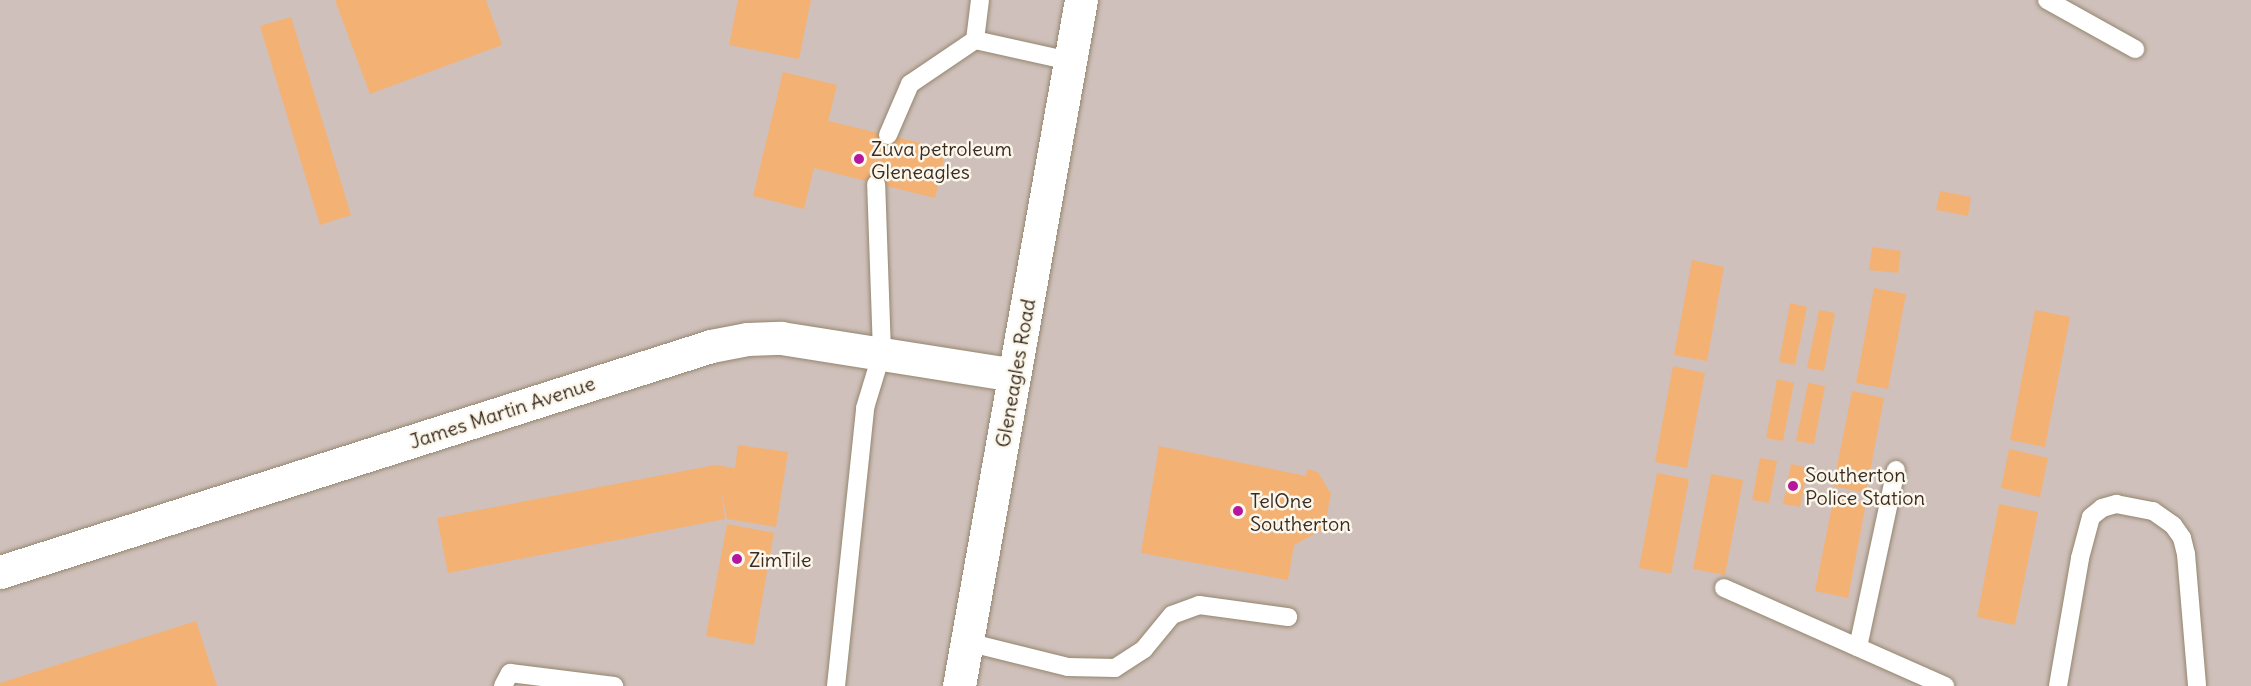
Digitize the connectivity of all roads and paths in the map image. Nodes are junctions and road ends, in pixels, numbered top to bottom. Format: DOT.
graph roads {
  1 [pos="980,0"];
  2 [pos="1072,0"];
  3 [pos="1081,0"];
  4 [pos="2047,0"];
  5 [pos="975,40"];
  6 [pos="2134,49"];
  7 [pos="1070,61"];
  8 [pos="888,135"];
  9 [pos="876,183"];
  10 [pos="882,352"];
  11 [pos="1014,375"];
  12 [pos="1896,470"];
  13 [pos="0,572"];
  14 [pos="1724,588"];
  15 [pos="1288,617"];
  16 [pos="967,642"];
  17 [pos="1858,647"];
  18 [pos="503,686"];
  19 [pos="614,686"];
  20 [pos="836,686"];
  21 [pos="959,686"];
  22 [pos="1945,686"];
  23 [pos="2058,686"];
  24 [pos="2197,686"];
  1 -- 5 [label="lane"];
  2 -- 7 [label="street, Gleneagles Road"];
  3 -- 7 [label="street, Gleneagles Road"];
  4 -- 6 [label="lane"];
  5 -- 7 [label="lane"];
  5 -- 8 [label="lane"];
  7 -- 11 [label="street, Gleneagles Road"];
  9 -- 10 [label="lane"];
  10 -- 11 [label="street, James Martin Avenue"];
  10 -- 13 [label="street, James Martin Avenue"];
  10 -- 20 [label="lane"];
  11 -- 16 [label="street, Gleneagles Road"];
  12 -- 17 [label="lane"];
  14 -- 17 [label="lane"];
  15 -- 16 [label="lane"];
  16 -- 21 [label="street, Gleneagles Road"];
  17 -- 22 [label="lane"];
  18 -- 19 [label="lane"];
  23 -- 24 [label="lane"];
}
